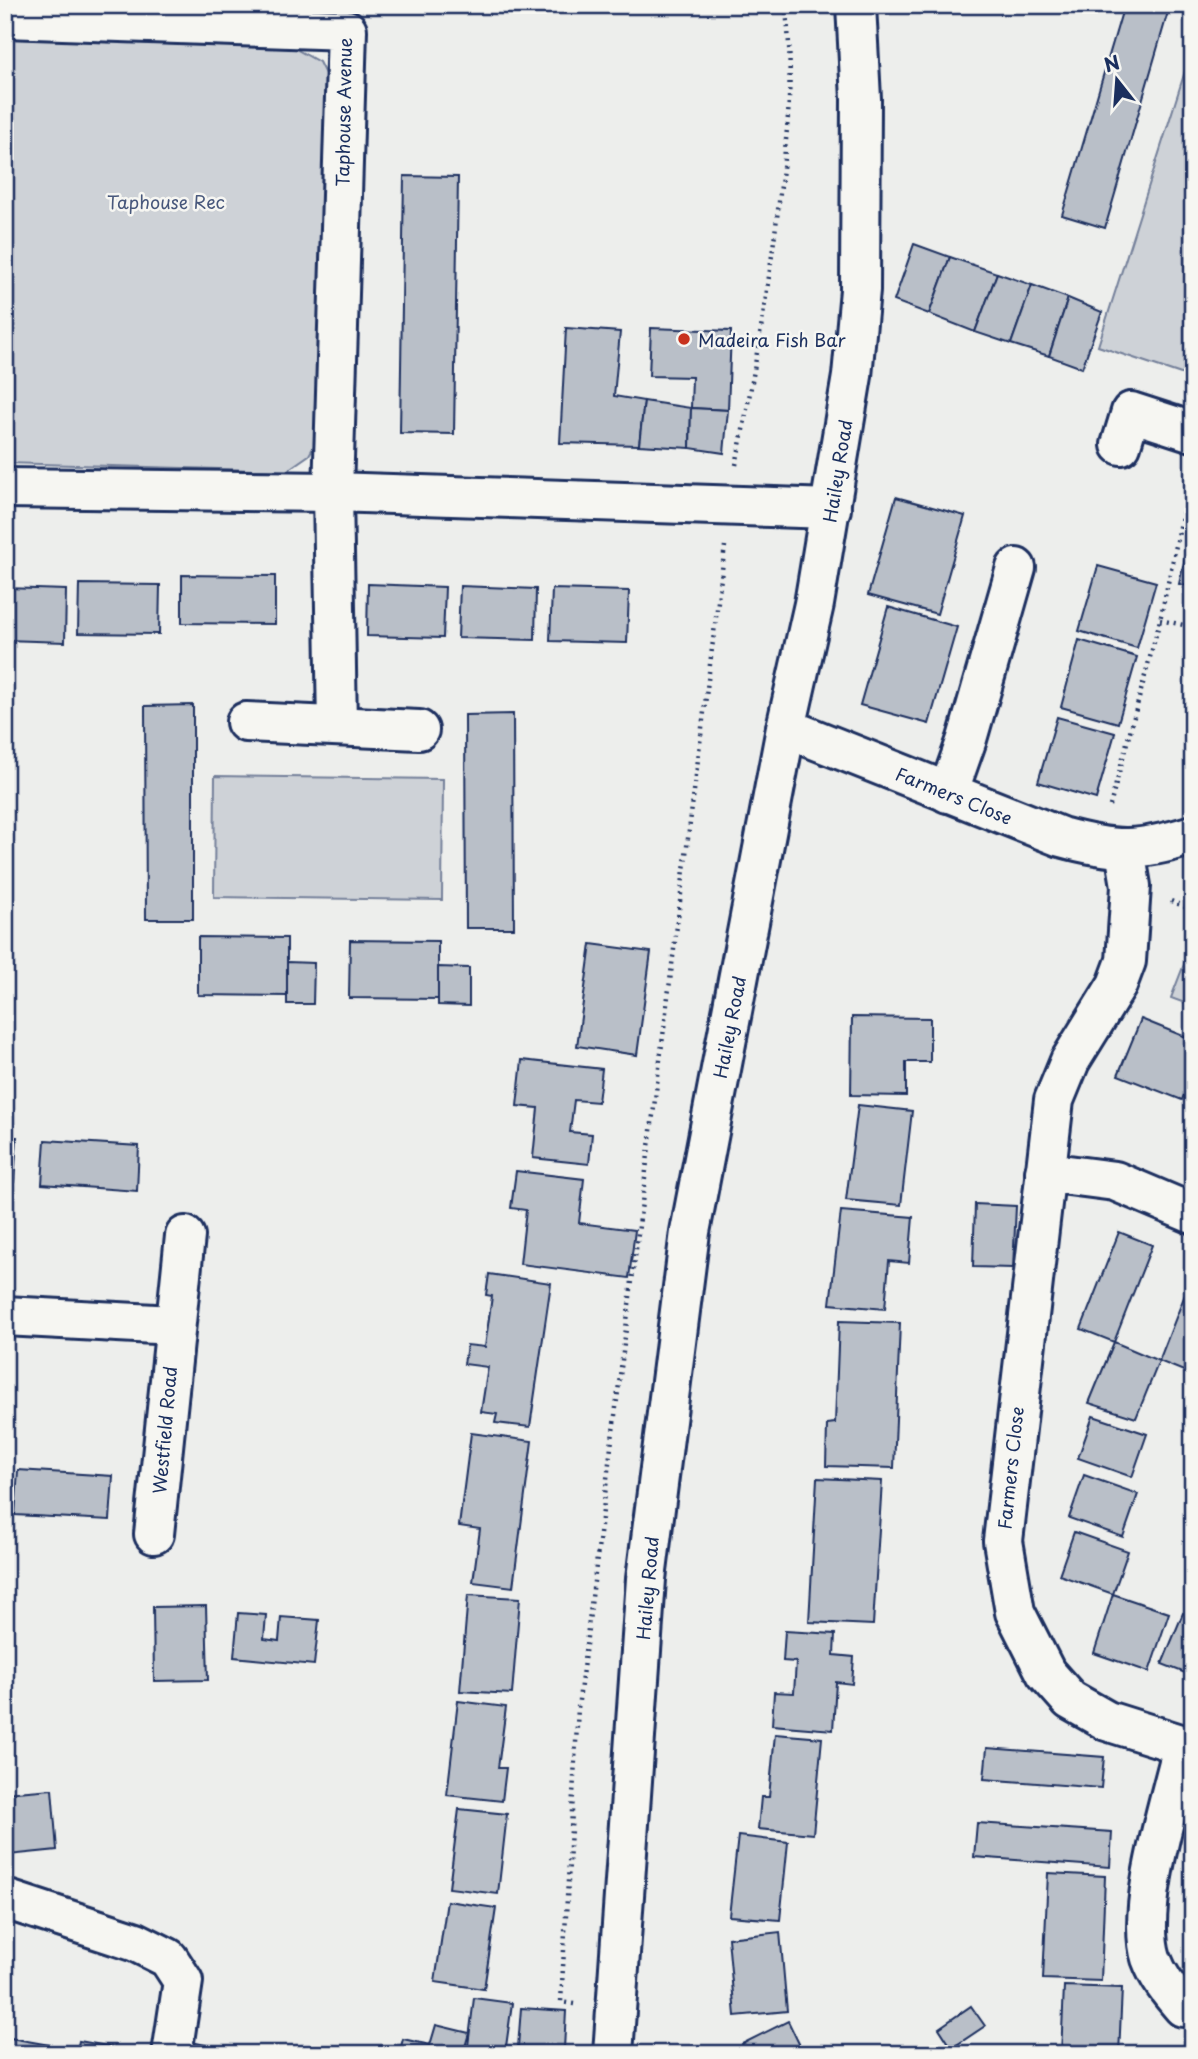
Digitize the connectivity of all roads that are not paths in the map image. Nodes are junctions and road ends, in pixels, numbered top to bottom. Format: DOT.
graph roads {
  1 [pos="856,5"];
  2 [pos="5,18"];
  3 [pos="1193,432"];
  4 [pos="1121,445"];
  5 [pos="5,488"];
  6 [pos="333,492"];
  7 [pos="831,509"];
  8 [pos="1016,568"];
  9 [pos="246,722"];
  10 [pos="337,726"];
  11 [pos="786,728"];
  12 [pos="419,730"];
  13 [pos="948,793"];
  14 [pos="1193,835"];
  15 [pos="1112,849"];
  16 [pos="1045,1172"];
  17 [pos="1193,1214"];
  18 [pos="185,1236"];
  19 [pos="5,1316"];
  20 [pos="174,1325"];
  21 [pos="154,1534"];
  22 [pos="1188,1747"];
  23 [pos="5,1899"];
  24 [pos="1193,2007"];
  25 [pos="172,2054"];
  26 [pos="613,2054"];
  1 -- 7 [label="street, Hailey Road"];
  2 -- 6 [label="street, Taphouse Avenue"];
  3 -- 4 [label="street"];
  5 -- 6 [label="street"];
  6 -- 7 [label="street"];
  6 -- 10 [label="street, Taphouse Avenue"];
  7 -- 11 [label="street, Hailey Road"];
  8 -- 13 [label="street"];
  9 -- 10 [label="street"];
  10 -- 12 [label="street"];
  11 -- 13 [label="street, Farmers Close"];
  11 -- 26 [label="street, Hailey Road"];
  13 -- 15 [label="street, Farmers Close"];
  14 -- 15 [label="street, Farmers Close"];
  15 -- 16 [label="street, Farmers Close"];
  16 -- 17 [label="street"];
  16 -- 22 [label="street, Farmers Close"];
  18 -- 20 [label="street, Westfield Road"];
  19 -- 20 [label="street"];
  20 -- 21 [label="street, Westfield Road"];
  22 -- 24 [label="street"];
  23 -- 25 [label="street"];
}
